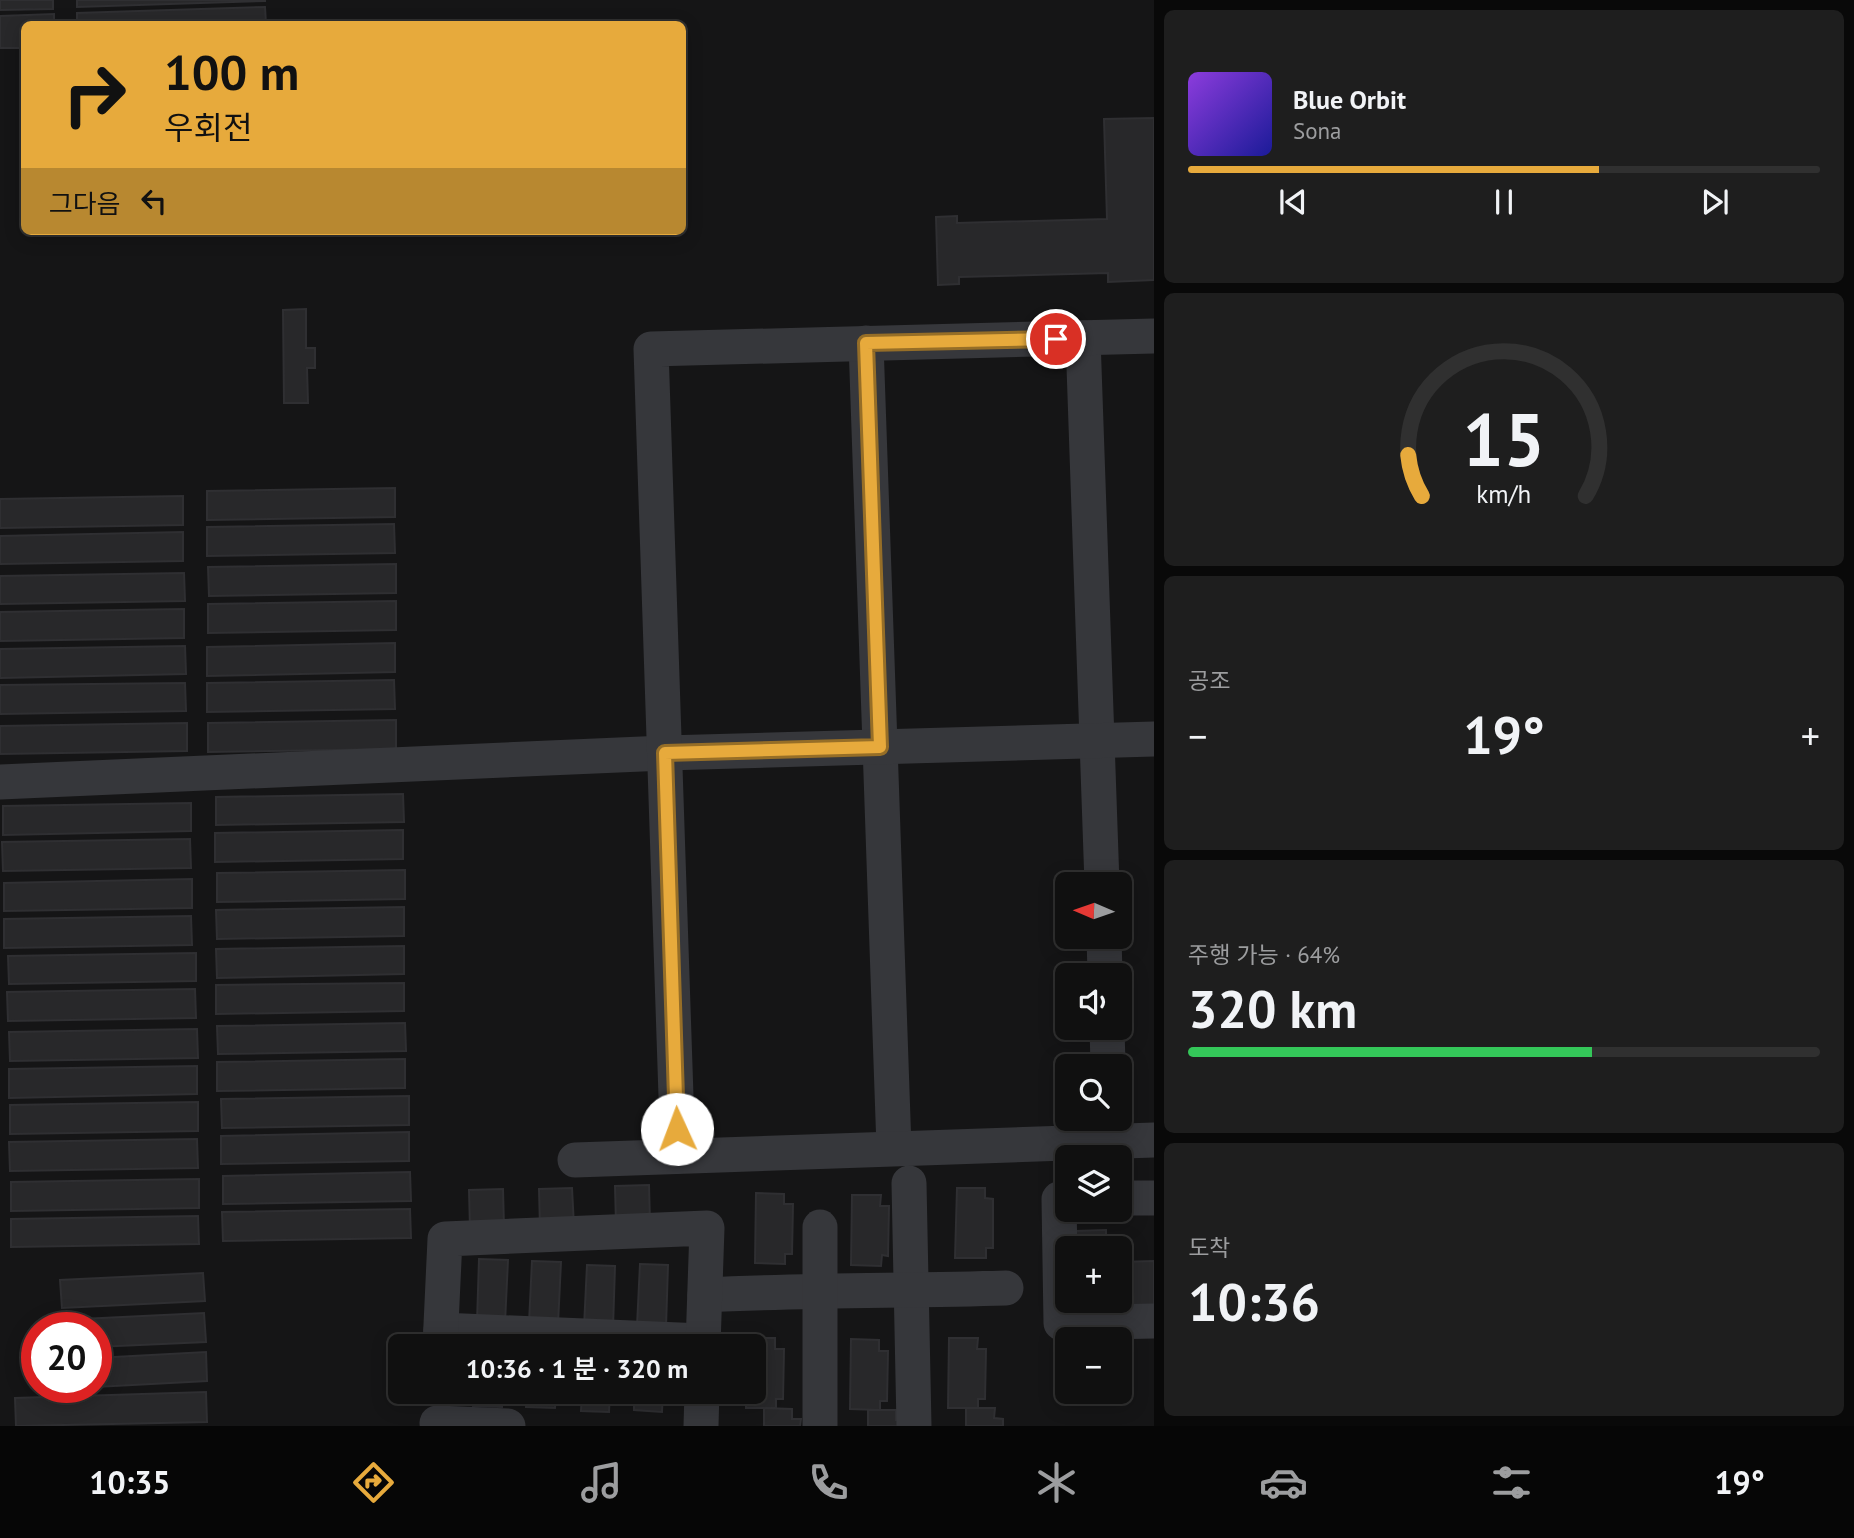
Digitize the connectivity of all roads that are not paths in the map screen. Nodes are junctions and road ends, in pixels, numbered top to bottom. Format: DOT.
graph roads {
  1 [pos="1154,336"];
  2 [pos="1083,338"];
  3 [pos="866,343"];
  4 [pos="1154,739"];
  5 [pos="1097,741"];
  6 [pos="880,747"];
  7 [pos="665,753"];
  8 [pos="0,782"];
  9 [pos="1102,872"];
  10 [pos="1098,1131"];
  11 [pos="1114,1131"];
  12 [pos="1154,1140"];
  13 [pos="894,1148"];
  14 [pos="678,1156"];
  15 [pos="575,1160"];
  16 [pos="909,1183"];
  17 [pos="1132,1198"];
  18 [pos="1154,1198"];
  19 [pos="1059,1222"];
  20 [pos="820,1227"];
  21 [pos="1006,1288"];
  22 [pos="820,1290"];
  23 [pos="911,1291"];
  24 [pos="705,1295"];
  25 [pos="1154,1321"];
  26 [pos="441,1334"];
  27 [pos="703,1334"];
  28 [pos="702,1404"];
  29 [pos="437,1413"];
  30 [pos="508,1426"];
  31 [pos="701,1426"];
  32 [pos="820,1426"];
  33 [pos="914,1426"];
  1 -- 2 [label="street"];
  2 -- 3 [label="street"];
  2 -- 5 [label="street"];
  3 -- 6 [label="street"];
  3 -- 7 [label="street"];
  4 -- 5 [label="street"];
  5 -- 6 [label="street"];
  5 -- 9 [label="street"];
  6 -- 7 [label="street"];
  6 -- 13 [label="street"];
  7 -- 8 [label="street"];
  7 -- 14 [label="street"];
  10 -- 13 [label="street"];
  11 -- 12 [label="street"];
  13 -- 14 [label="street"];
  14 -- 15 [label="street"];
  16 -- 23 [label="street"];
  17 -- 18 [label="street"];
  19 -- 25 [label="street"];
  20 -- 22 [label="street"];
  21 -- 23 [label="street"];
  22 -- 23 [label="street"];
  22 -- 24 [label="street"];
  22 -- 32 [label="street"];
  23 -- 33 [label="street"];
  24 -- 26 [label="street"];
  24 -- 27 [label="street"];
  28 -- 31 [label="street"];
  29 -- 30 [label="street"];
}
